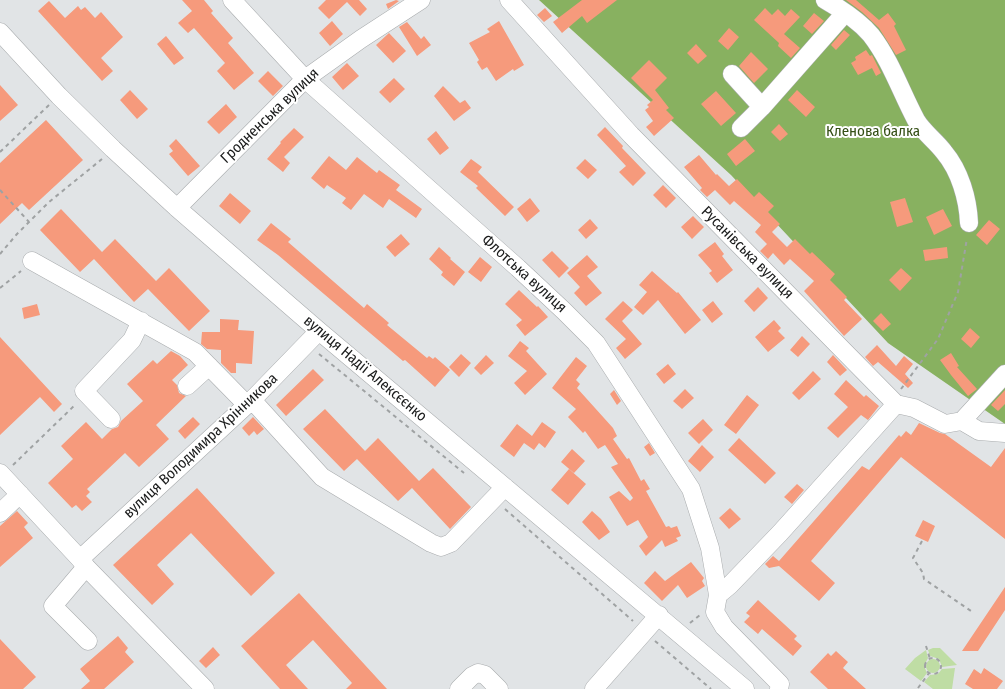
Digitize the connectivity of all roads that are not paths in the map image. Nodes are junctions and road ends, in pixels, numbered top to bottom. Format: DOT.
graph roads {
  1 [pos="232,0"];
  2 [pos="421,0"];
  3 [pos="509,0"];
  4 [pos="825,0"];
  5 [pos="846,13"];
  6 [pos="0,32"];
  7 [pos="732,74"];
  8 [pos="305,79"];
  9 [pos="762,107"];
  10 [pos="740,128"];
  11 [pos="177,208"];
  12 [pos="969,224"];
  13 [pos="32,262"];
  14 [pos="141,321"];
  15 [pos="319,331"];
  16 [pos="209,366"];
  17 [pos="1005,374"];
  18 [pos="187,386"];
  19 [pos="250,402"];
  20 [pos="894,402"];
  21 [pos="112,420"];
  22 [pos="962,422"];
  23 [pos="1002,431"];
  24 [pos="1,474"];
  25 [pos="499,493"];
  26 [pos="20,494"];
  27 [pos="0,513"];
  28 [pos="83,563"];
  29 [pos="724,590"];
  30 [pos="658,616"];
  31 [pos="88,641"];
  32 [pos="205,689"];
  33 [pos="459,689"];
  34 [pos="499,689"];
  35 [pos="594,689"];
  36 [pos="745,689"];
  37 [pos="779,689"];
  1 -- 8 [label="street, Флотська вулиця"];
  2 -- 8 [label="street, Гродненська вулиця"];
  3 -- 20 [label="street, Русанівська вулиця"];
  4 -- 5 [label="street"];
  5 -- 9 [label="street"];
  5 -- 12 [label="street"];
  6 -- 11 [label="street, вулиця Надії Алексєєнко"];
  7 -- 9 [label="street"];
  8 -- 11 [label="street, Гродненська вулиця"];
  8 -- 29 [label="street, Флотська вулиця"];
  9 -- 10 [label="street"];
  11 -- 15 [label="street, вулиця Надії Алексєєнко"];
  13 -- 14 [label="street"];
  14 -- 16 [label="street"];
  14 -- 21 [label="street"];
  15 -- 19 [label="street, вулиця Володимира Хрінникова"];
  15 -- 25 [label="street, вулиця Надії Алексєєнко"];
  16 -- 18 [label="street"];
  16 -- 19 [label="street"];
  17 -- 22 [label="street"];
  19 -- 25 [label="street"];
  19 -- 28 [label="street, вулиця Володимира Хрінникова"];
  20 -- 22 [label="street, Русанівська вулиця"];
  20 -- 29 [label="street"];
  22 -- 23 [label="street, Русанівська вулиця"];
  24 -- 26 [label="street"];
  25 -- 30 [label="street, вулиця Надії Алексєєнко"];
  26 -- 27 [label="street"];
  26 -- 28 [label="street"];
  28 -- 31 [label="street, вулиця Володимира Хрінникова"];
  28 -- 32 [label="street"];
  29 -- 37 [label="street, Флотська вулиця"];
  30 -- 35 [label="street"];
  30 -- 36 [label="street, вулиця Надії Алексєєнко"];
  33 -- 34 [label="street"];
}
